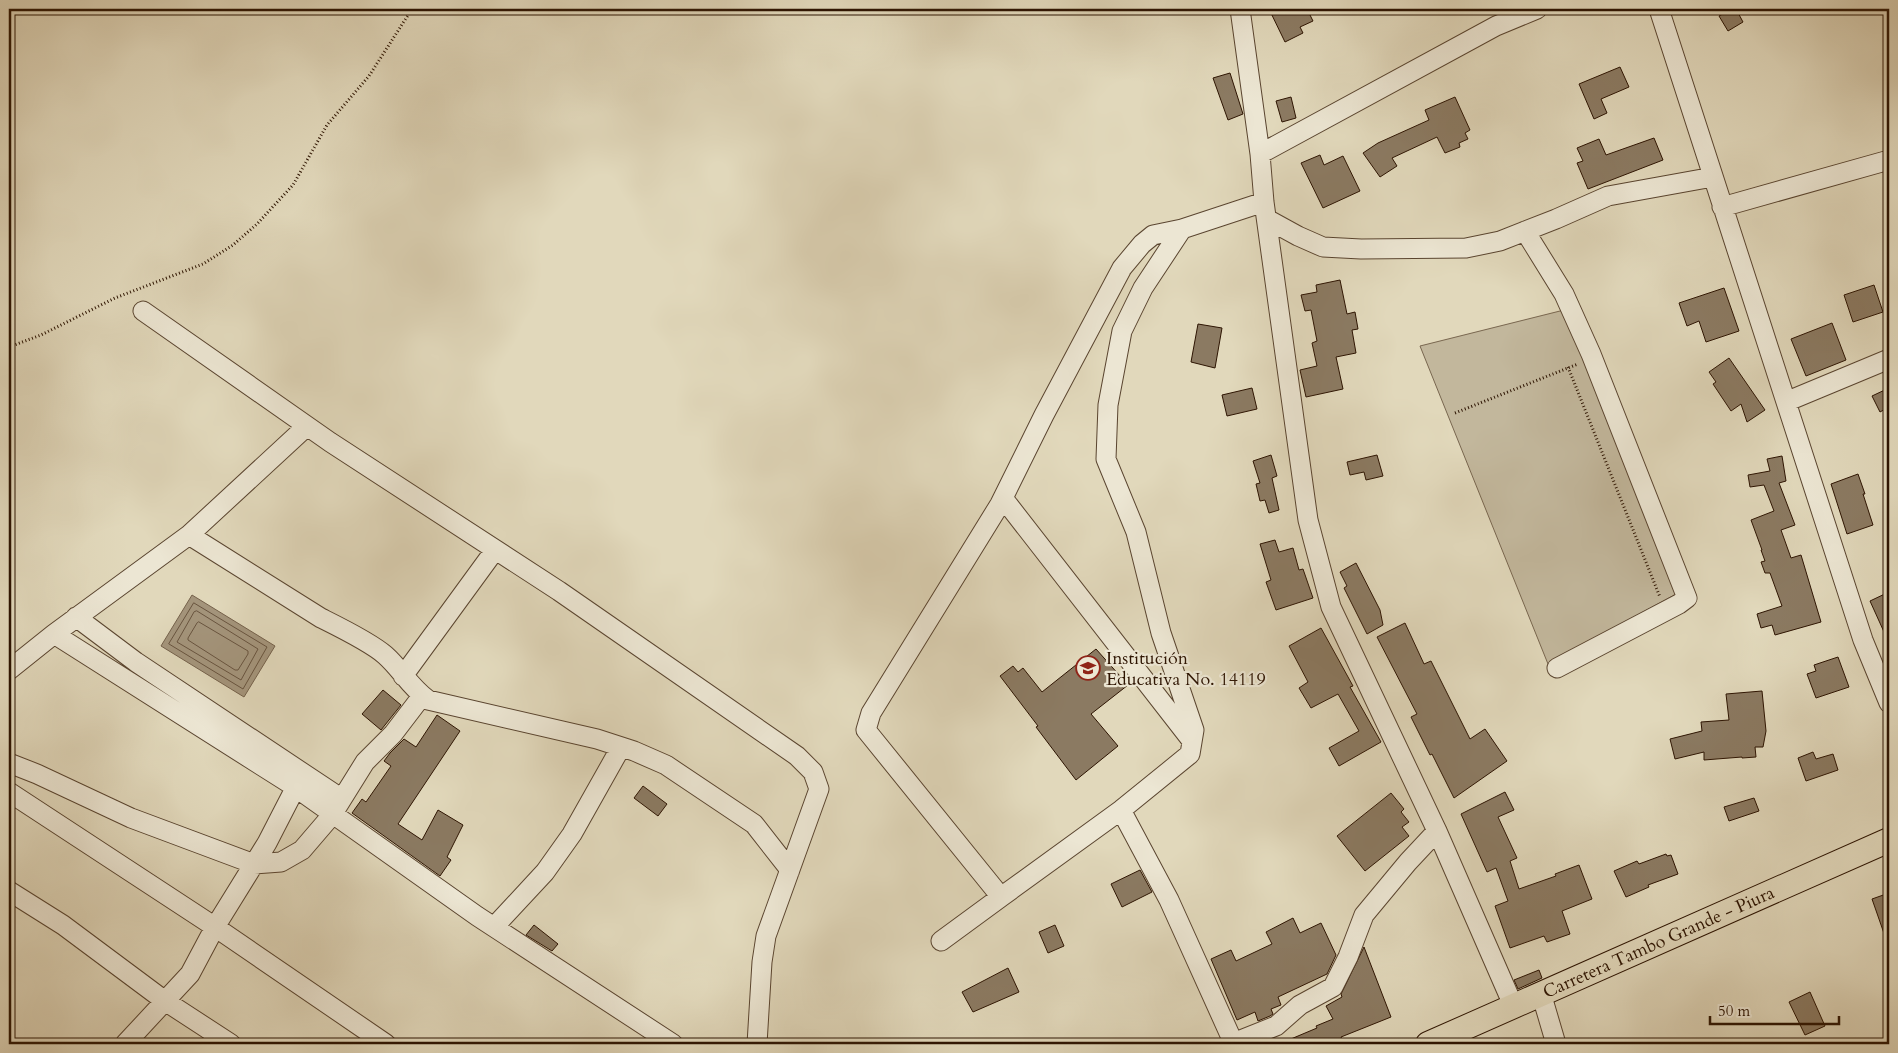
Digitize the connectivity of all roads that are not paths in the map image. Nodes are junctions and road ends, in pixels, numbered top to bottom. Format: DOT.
graph roads {
  1 [pos="1240,9"];
  2 [pos="1537,9"];
  3 [pos="1659,9"];
  4 [pos="1260,154"];
  5 [pos="1889,160"];
  6 [pos="1712,177"];
  7 [pos="1722,207"];
  8 [pos="1265,211"];
  9 [pos="1182,229"];
  10 [pos="1525,231"];
  11 [pos="143,310"];
  12 [pos="1889,359"];
  13 [pos="1788,402"];
  14 [pos="307,426"];
  15 [pos="1003,498"];
  16 [pos="189,534"];
  17 [pos="496,550"];
  18 [pos="76,617"];
  19 [pos="54,634"];
  20 [pos="1557,668"];
  21 [pos="9,670"];
  22 [pos="403,676"];
  23 [pos="422,696"];
  24 [pos="1889,703"];
  25 [pos="1192,741"];
  26 [pos="621,747"];
  27 [pos="9,763"];
  28 [pos="299,780"];
  29 [pos="9,792"];
  30 [pos="342,799"];
  31 [pos="1121,810"];
  32 [pos="332,815"];
  33 [pos="1437,831"];
  34 [pos="1889,840"];
  35 [pos="254,864"];
  36 [pos="790,870"];
  37 [pos="9,891"];
  38 [pos="1000,897"];
  39 [pos="215,927"];
  40 [pos="494,927"];
  41 [pos="941,941"];
  42 [pos="1541,993"];
  43 [pos="166,1000"];
  44 [pos="1513,1005"];
  45 [pos="1234,1043"];
  46 [pos="125,1044"];
  47 [pos="231,1044"];
  48 [pos="386,1044"];
  49 [pos="673,1044"];
  50 [pos="758,1044"];
  51 [pos="1428,1044"];
  52 [pos="1556,1044"];
  1 -- 4 [label="street"];
  2 -- 4 [label="street"];
  3 -- 6 [label="street"];
  4 -- 8 [label="street"];
  5 -- 7 [label="street"];
  6 -- 7 [label="street"];
  6 -- 10 [label="street"];
  7 -- 13 [label="street"];
  8 -- 9 [label="street"];
  8 -- 10 [label="street"];
  8 -- 33 [label="street"];
  9 -- 15 [label="street"];
  9 -- 25 [label="street"];
  10 -- 20 [label="street"];
  11 -- 14 [label="street"];
  12 -- 13 [label="street"];
  13 -- 24 [label="street"];
  14 -- 16 [label="street"];
  14 -- 17 [label="street"];
  15 -- 25 [label="street"];
  15 -- 38 [label="street"];
  16 -- 18 [label="street"];
  16 -- 22 [label="street"];
  17 -- 22 [label="street"];
  17 -- 36 [label="street"];
  18 -- 19 [label="street"];
  18 -- 28 [label="street"];
  19 -- 21 [label="street"];
  19 -- 28 [label="street"];
  22 -- 23 [label="street"];
  23 -- 26 [label="street"];
  23 -- 30 [label="street"];
  25 -- 31 [label="street"];
  26 -- 36 [label="street"];
  26 -- 40 [label="street"];
  27 -- 35 [label="street"];
  28 -- 30 [label="street"];
  28 -- 32 [label="street"];
  28 -- 35 [label="street"];
  29 -- 39 [label="street"];
  30 -- 32 [label="street"];
  31 -- 38 [label="street"];
  31 -- 45 [label="street"];
  32 -- 35 [label="street"];
  32 -- 40 [label="street"];
  33 -- 44 [label="street"];
  33 -- 45 [label="street"];
  34 -- 42 [label="main road, Carretera Tambo Grande - Piura"];
  35 -- 39 [label="street"];
  36 -- 50 [label="street"];
  37 -- 43 [label="street"];
  38 -- 41 [label="street"];
  39 -- 43 [label="street"];
  39 -- 48 [label="street"];
  40 -- 49 [label="street"];
  42 -- 44 [label="main road, Carretera Tambo Grande - Piura"];
  42 -- 52 [label="street"];
  43 -- 46 [label="street"];
  43 -- 47 [label="street"];
  44 -- 51 [label="main road, Carretera Tambo Grande - Piura"];
}
